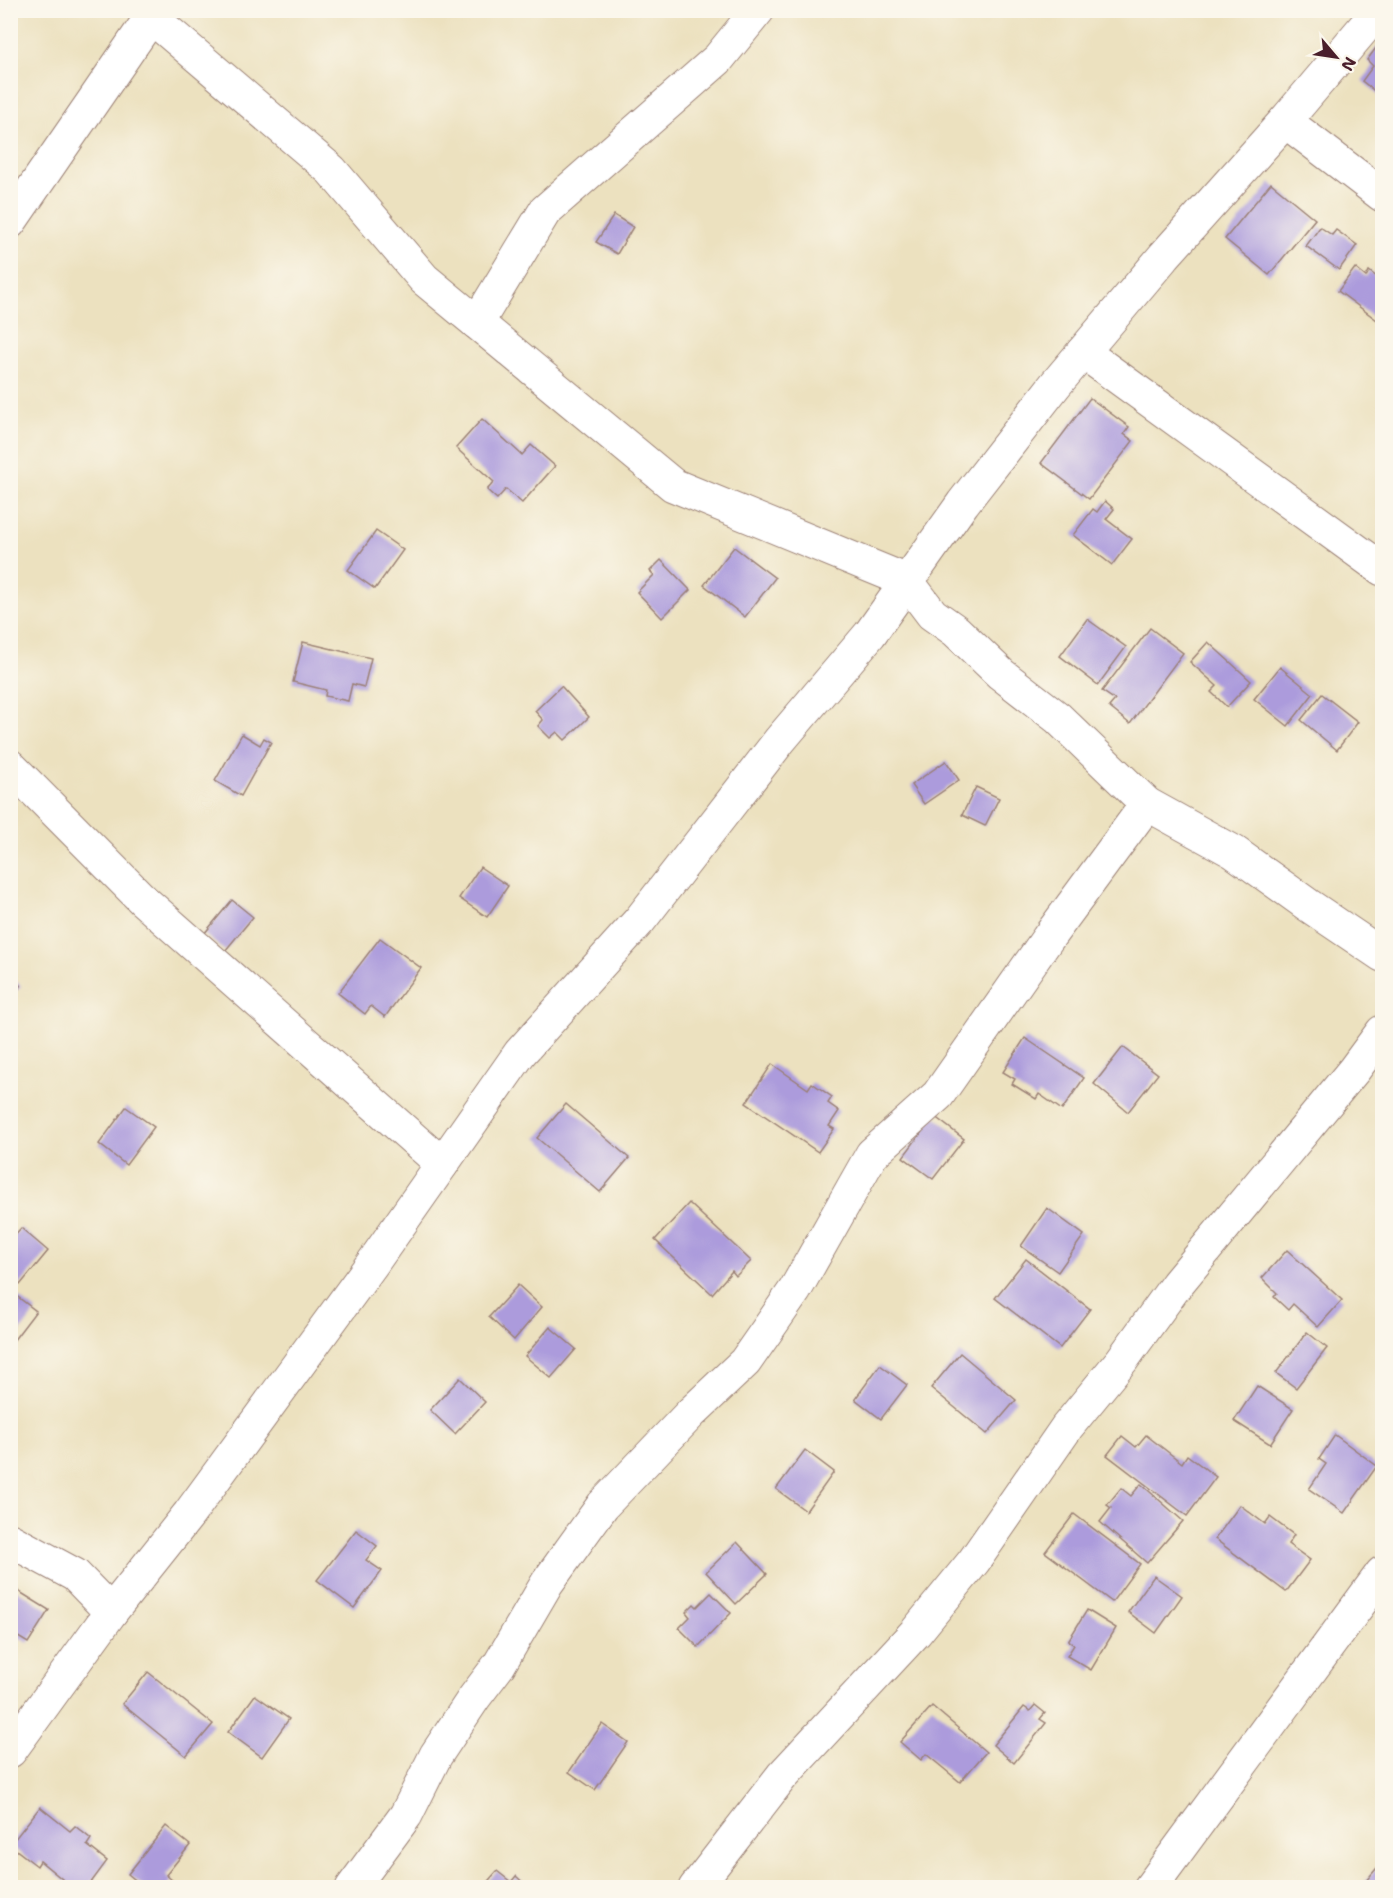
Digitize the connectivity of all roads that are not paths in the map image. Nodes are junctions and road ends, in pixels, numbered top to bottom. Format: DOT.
graph roads {
  1 [pos="758,10"];
  2 [pos="1379,10"];
  3 [pos="154,14"];
  4 [pos="1285,121"];
  5 [pos="1383,195"];
  6 [pos="10,222"];
  7 [pos="477,322"];
  8 [pos="1083,352"];
  9 [pos="1383,569"];
  10 [pos="907,581"];
  11 [pos="10,766"];
  12 [pos="1147,804"];
  13 [pos="1383,955"];
  14 [pos="1383,1032"];
  15 [pos="442,1164"];
  16 [pos="10,1540"];
  17 [pos="1383,1573"];
  18 [pos="111,1612"];
  19 [pos="10,1751"];
  20 [pos="352,1887"];
  21 [pos="695,1887"];
  22 [pos="1150,1887"];
  1 -- 7 [label="street"];
  2 -- 4 [label="street"];
  3 -- 6 [label="street"];
  3 -- 7 [label="street"];
  4 -- 5 [label="street"];
  4 -- 8 [label="street"];
  7 -- 10 [label="street"];
  8 -- 9 [label="street"];
  8 -- 10 [label="street"];
  10 -- 12 [label="street"];
  10 -- 15 [label="street"];
  11 -- 15 [label="street"];
  12 -- 13 [label="street"];
  12 -- 20 [label="street"];
  14 -- 21 [label="street"];
  15 -- 18 [label="street"];
  16 -- 18 [label="street"];
  17 -- 22 [label="street"];
  18 -- 19 [label="street"];
}
